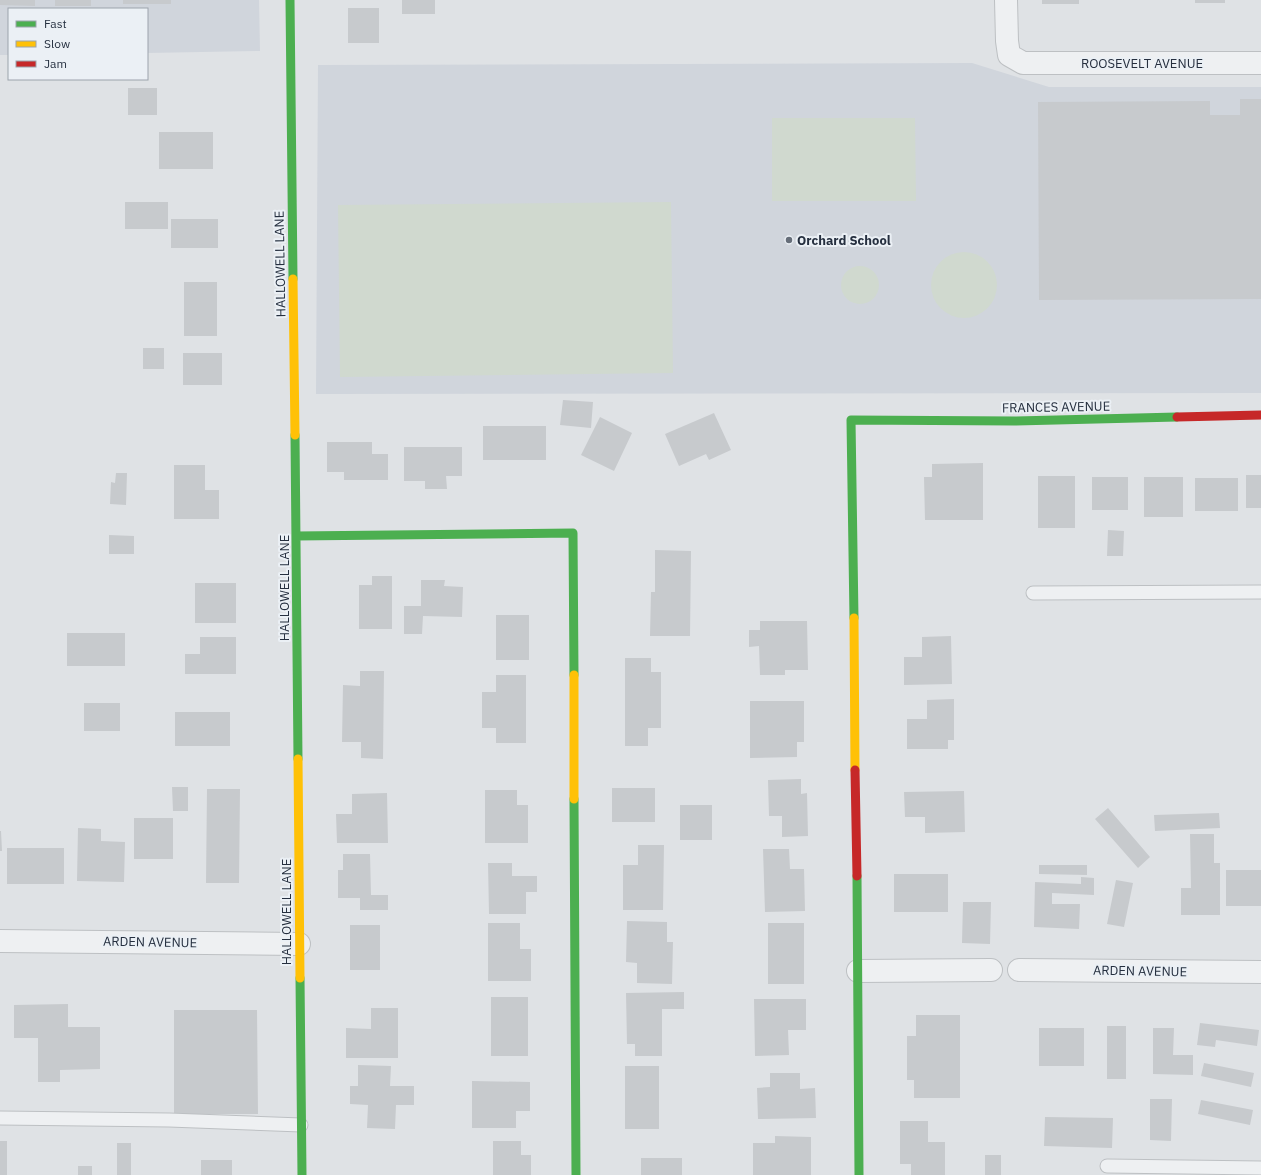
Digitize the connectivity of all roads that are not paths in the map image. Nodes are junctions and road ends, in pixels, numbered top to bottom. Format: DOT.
graph roads {
  1 [pos="290,0"];
  2 [pos="1006,0"];
  3 [pos="1261,63"];
  4 [pos="1261,415"];
  5 [pos="296,536"];
  6 [pos="1261,592"];
  7 [pos="1033,593"];
  8 [pos="0,941"];
  9 [pos="299,944"];
  10 [pos="991,970"];
  11 [pos="1019,970"];
  12 [pos="858,971"];
  13 [pos="1261,972"];
  14 [pos="0,1118"];
  15 [pos="301,1124"];
  16 [pos="1107,1166"];
  17 [pos="1261,1168"];
  18 [pos="302,1175"];
  19 [pos="576,1175"];
  20 [pos="859,1175"];
  1 -- 5 [label="street, HALLOWELL LANE"];
  2 -- 3 [label="street, ROOSEVELT AVENUE"];
  4 -- 12 [label="street, FRANCES AVENUE"];
  5 -- 9 [label="street, HALLOWELL LANE"];
  5 -- 19 [label="street"];
  6 -- 7 [label="lane"];
  8 -- 9 [label="street, ARDEN AVENUE"];
  9 -- 15 [label="street, HALLOWELL LANE"];
  10 -- 12 [label="street"];
  11 -- 13 [label="street, ARDEN AVENUE"];
  12 -- 20 [label="street"];
  14 -- 15 [label="lane"];
  15 -- 18 [label="street, HALLOWELL LANE"];
  16 -- 17 [label="lane"];
}
